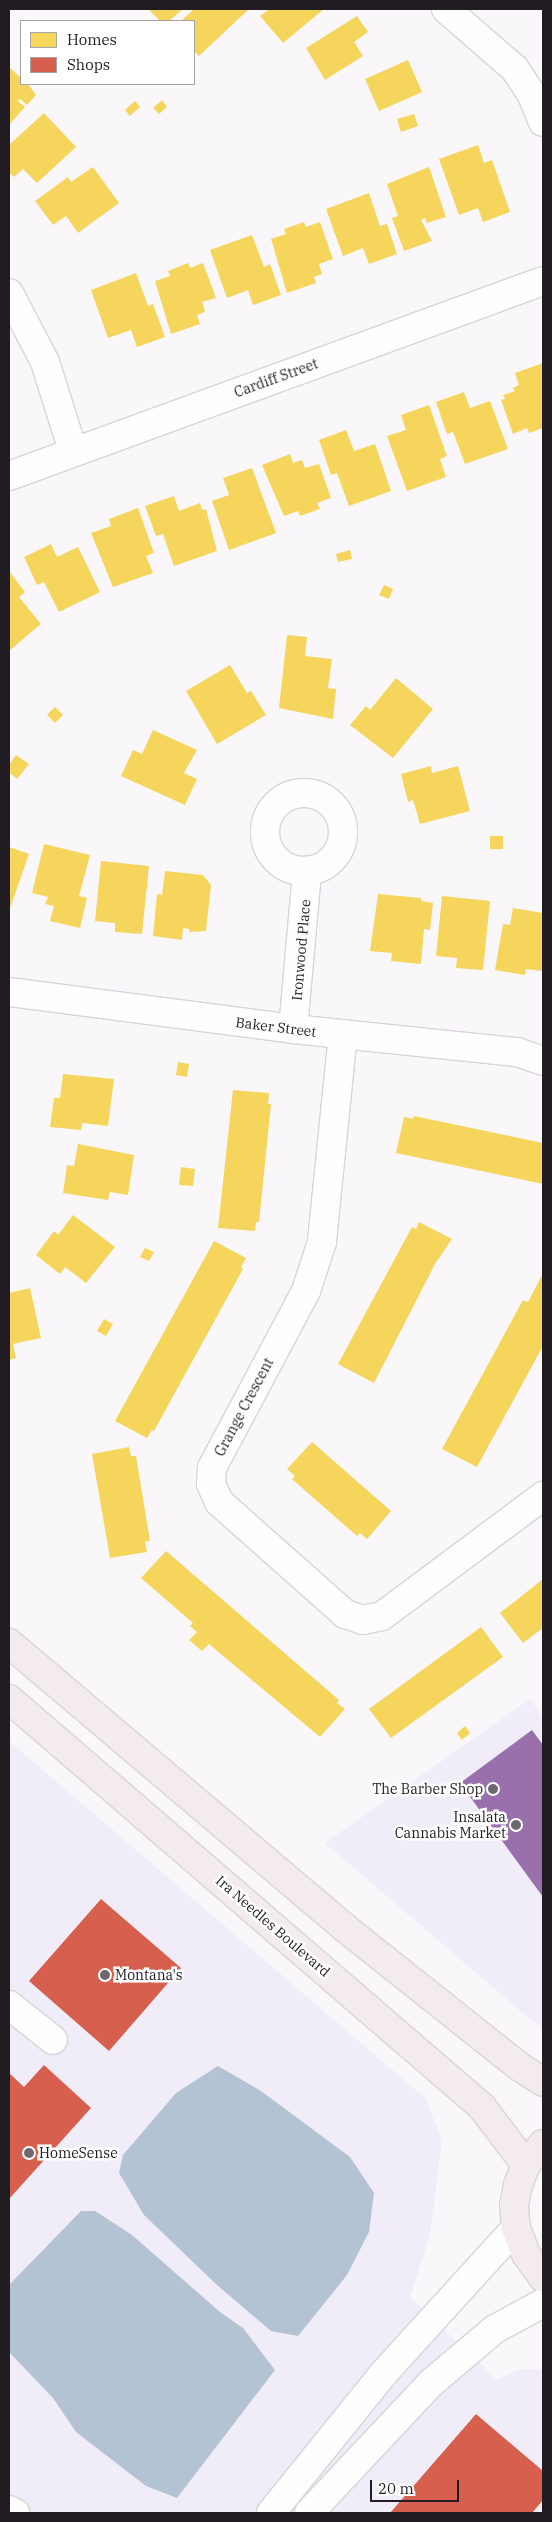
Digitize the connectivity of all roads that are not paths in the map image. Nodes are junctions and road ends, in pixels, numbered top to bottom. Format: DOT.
graph roads {
  1 [pos="446,9"];
  2 [pos="543,122"];
  3 [pos="543,281"];
  4 [pos="9,292"];
  5 [pos="72,451"];
  6 [pos="9,476"];
  7 [pos="308,871"];
  8 [pos="9,992"];
  9 [pos="293,1029"];
  10 [pos="343,1034"];
  11 [pos="543,1061"];
  12 [pos="543,1496"];
  13 [pos="9,1643"];
  14 [pos="9,1698"];
  15 [pos="9,2005"];
  16 [pos="53,2040"];
  17 [pos="543,2082"];
  18 [pos="543,2144"];
  19 [pos="526,2165"];
  20 [pos="516,2228"];
  21 [pos="543,2277"];
  22 [pos="543,2303"];
  23 [pos="9,2510"];
  24 [pos="15,2513"];
  25 [pos="270,2513"];
  26 [pos="309,2513"];
  1 -- 2 [label="street"];
  3 -- 5 [label="street, Cardiff Street"];
  4 -- 5 [label="street"];
  5 -- 6 [label="street, Cardiff Street"];
  7 -- 9 [label="street, Ironwood Place"];
  8 -- 9 [label="street, Baker Street"];
  9 -- 10 [label="street, Baker Street"];
  10 -- 11 [label="street, Baker Street"];
  10 -- 12 [label="street, Grange Crescent"];
  13 -- 17 [label="main road"];
  14 -- 19 [label="main road, Ira Needles Boulevard"];
  15 -- 16 [label="street"];
  18 -- 19 [label="main road"];
  19 -- 20 [label="main road"];
  20 -- 21 [label="main road"];
  20 -- 25 [label="street"];
  22 -- 26 [label="street"];
  23 -- 24 [label="street"];
}
